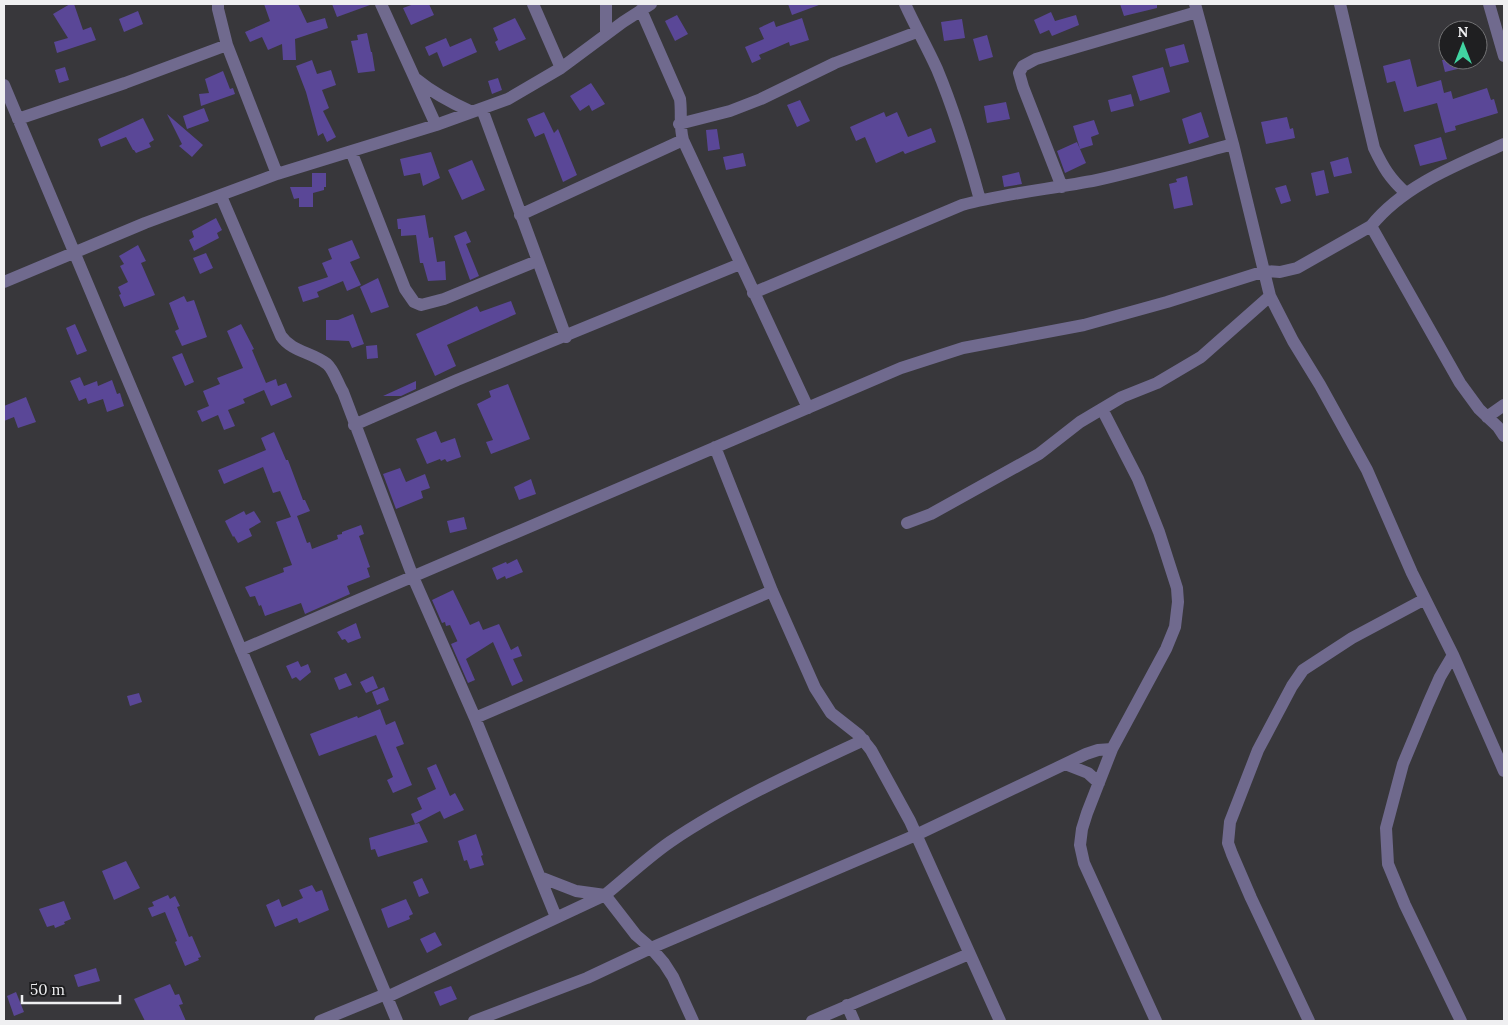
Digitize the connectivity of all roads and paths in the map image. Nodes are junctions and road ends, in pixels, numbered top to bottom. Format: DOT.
graph roads {
  1 [pos="218,4"];
  2 [pos="381,4"];
  3 [pos="533,4"];
  4 [pos="606,4"];
  5 [pos="905,4"];
  6 [pos="1340,4"];
  7 [pos="1490,4"];
  8 [pos="646,7"];
  9 [pos="1196,8"];
  10 [pos="917,32"];
  11 [pos="606,34"];
  12 [pos="228,45"];
  13 [pos="1504,56"];
  14 [pos="561,68"];
  15 [pos="414,77"];
  16 [pos="4,85"];
  17 [pos="477,110"];
  18 [pos="18,119"];
  19 [pos="679,124"];
  20 [pos="436,125"];
  21 [pos="682,140"];
  22 [pos="1233,144"];
  23 [pos="1504,144"];
  24 [pos="351,151"];
  25 [pos="277,174"];
  26 [pos="1062,187"];
  27 [pos="1406,193"];
  28 [pos="221,196"];
  29 [pos="980,200"];
  30 [pos="520,215"];
  31 [pos="1371,226"];
  32 [pos="74,252"];
  33 [pos="537,261"];
  34 [pos="740,264"];
  35 [pos="1265,271"];
  36 [pos="4,282"];
  37 [pos="753,293"];
  38 [pos="1270,296"];
  39 [pos="566,337"];
  40 [pos="1504,405"];
  41 [pos="808,408"];
  42 [pos="1102,409"];
  43 [pos="1487,417"];
  44 [pos="354,425"];
  45 [pos="1504,436"];
  46 [pos="715,447"];
  47 [pos="907,523"];
  48 [pos="414,577"];
  49 [pos="772,591"];
  50 [pos="1425,599"];
  51 [pos="241,650"];
  52 [pos="1453,655"];
  53 [pos="475,718"];
  54 [pos="864,740"];
  55 [pos="1112,749"];
  56 [pos="1065,764"];
  57 [pos="1504,771"];
  58 [pos="1099,783"];
  59 [pos="916,835"];
  60 [pos="540,877"];
  61 [pos="605,895"];
  62 [pos="556,917"];
  63 [pos="651,948"];
  64 [pos="969,954"];
  65 [pos="386,995"];
  66 [pos="847,1005"];
  67 [pos="320,1021"];
  68 [pos="397,1021"];
  69 [pos="474,1021"];
  70 [pos="693,1021"];
  71 [pos="812,1021"];
  72 [pos="854,1021"];
  73 [pos="1000,1021"];
  74 [pos="1156,1021"];
  75 [pos="1309,1021"];
  76 [pos="1461,1021"];
  1 -- 12 [label="street"];
  2 -- 15 [label="street"];
  3 -- 14 [label="street"];
  4 -- 11 [label="street"];
  5 -- 10 [label="street"];
  6 -- 27 [label="street"];
  7 -- 13 [label="street"];
  8 -- 11 [label="street"];
  8 -- 19 [label="street"];
  9 -- 22 [label="street"];
  9 -- 26 [label="street"];
  10 -- 19 [label="street"];
  10 -- 29 [label="street"];
  11 -- 14 [label="street"];
  12 -- 18 [label="street"];
  12 -- 25 [label="street"];
  14 -- 17 [label="street"];
  15 -- 17 [label="street"];
  15 -- 20 [label="street"];
  16 -- 18 [label="street"];
  17 -- 20 [label="street"];
  17 -- 30 [label="street"];
  18 -- 32 [label="street"];
  19 -- 21 [label="street"];
  20 -- 24 [label="street"];
  21 -- 30 [label="street"];
  21 -- 34 [label="street"];
  22 -- 26 [label="street"];
  22 -- 35 [label="street"];
  23 -- 27 [label="street"];
  24 -- 25 [label="street"];
  24 -- 33 [label="street"];
  25 -- 28 [label="street"];
  26 -- 29 [label="street"];
  27 -- 31 [label="street"];
  28 -- 32 [label="street"];
  28 -- 44 [label="street"];
  29 -- 37 [label="street"];
  30 -- 33 [label="street"];
  31 -- 35 [label="street"];
  31 -- 43 [label="street"];
  32 -- 36 [label="street"];
  32 -- 51 [label="street"];
  33 -- 39 [label="street"];
  34 -- 37 [label="street"];
  34 -- 39 [label="street"];
  35 -- 38 [label="street"];
  35 -- 41 [label="street"];
  37 -- 41 [label="street"];
  38 -- 42 [label="street"];
  38 -- 50 [label="street"];
  39 -- 44 [label="street"];
  40 -- 43 [label="street"];
  41 -- 46 [label="street"];
  42 -- 47 [label="street"];
  42 -- 55 [label="street"];
  43 -- 45 [label="street"];
  44 -- 48 [label="street"];
  46 -- 48 [label="street"];
  46 -- 49 [label="street"];
  48 -- 51 [label="street"];
  48 -- 53 [label="street"];
  49 -- 53 [label="street"];
  49 -- 54 [label="street"];
  50 -- 52 [label="street"];
  50 -- 75 [label="street"];
  51 -- 65 [label="street"];
  52 -- 57 [label="street"];
  52 -- 76 [label="street"];
  53 -- 60 [label="street"];
  54 -- 59 [label="street"];
  54 -- 61 [label="street"];
  55 -- 56 [label="street"];
  55 -- 58 [label="street"];
  56 -- 58 [label="street"];
  56 -- 59 [label="street"];
  58 -- 74 [label="street"];
  59 -- 63 [label="street"];
  59 -- 64 [label="street"];
  60 -- 61 [label="street"];
  60 -- 62 [label="street"];
  61 -- 62 [label="street"];
  61 -- 63 [label="street"];
  62 -- 65 [label="street"];
  63 -- 69 [label="street"];
  63 -- 70 [label="street"];
  64 -- 66 [label="street"];
  64 -- 73 [label="street"];
  65 -- 67 [label="street"];
  65 -- 68 [label="street"];
  66 -- 71 [label="street"];
  66 -- 72 [label="street"];
}
